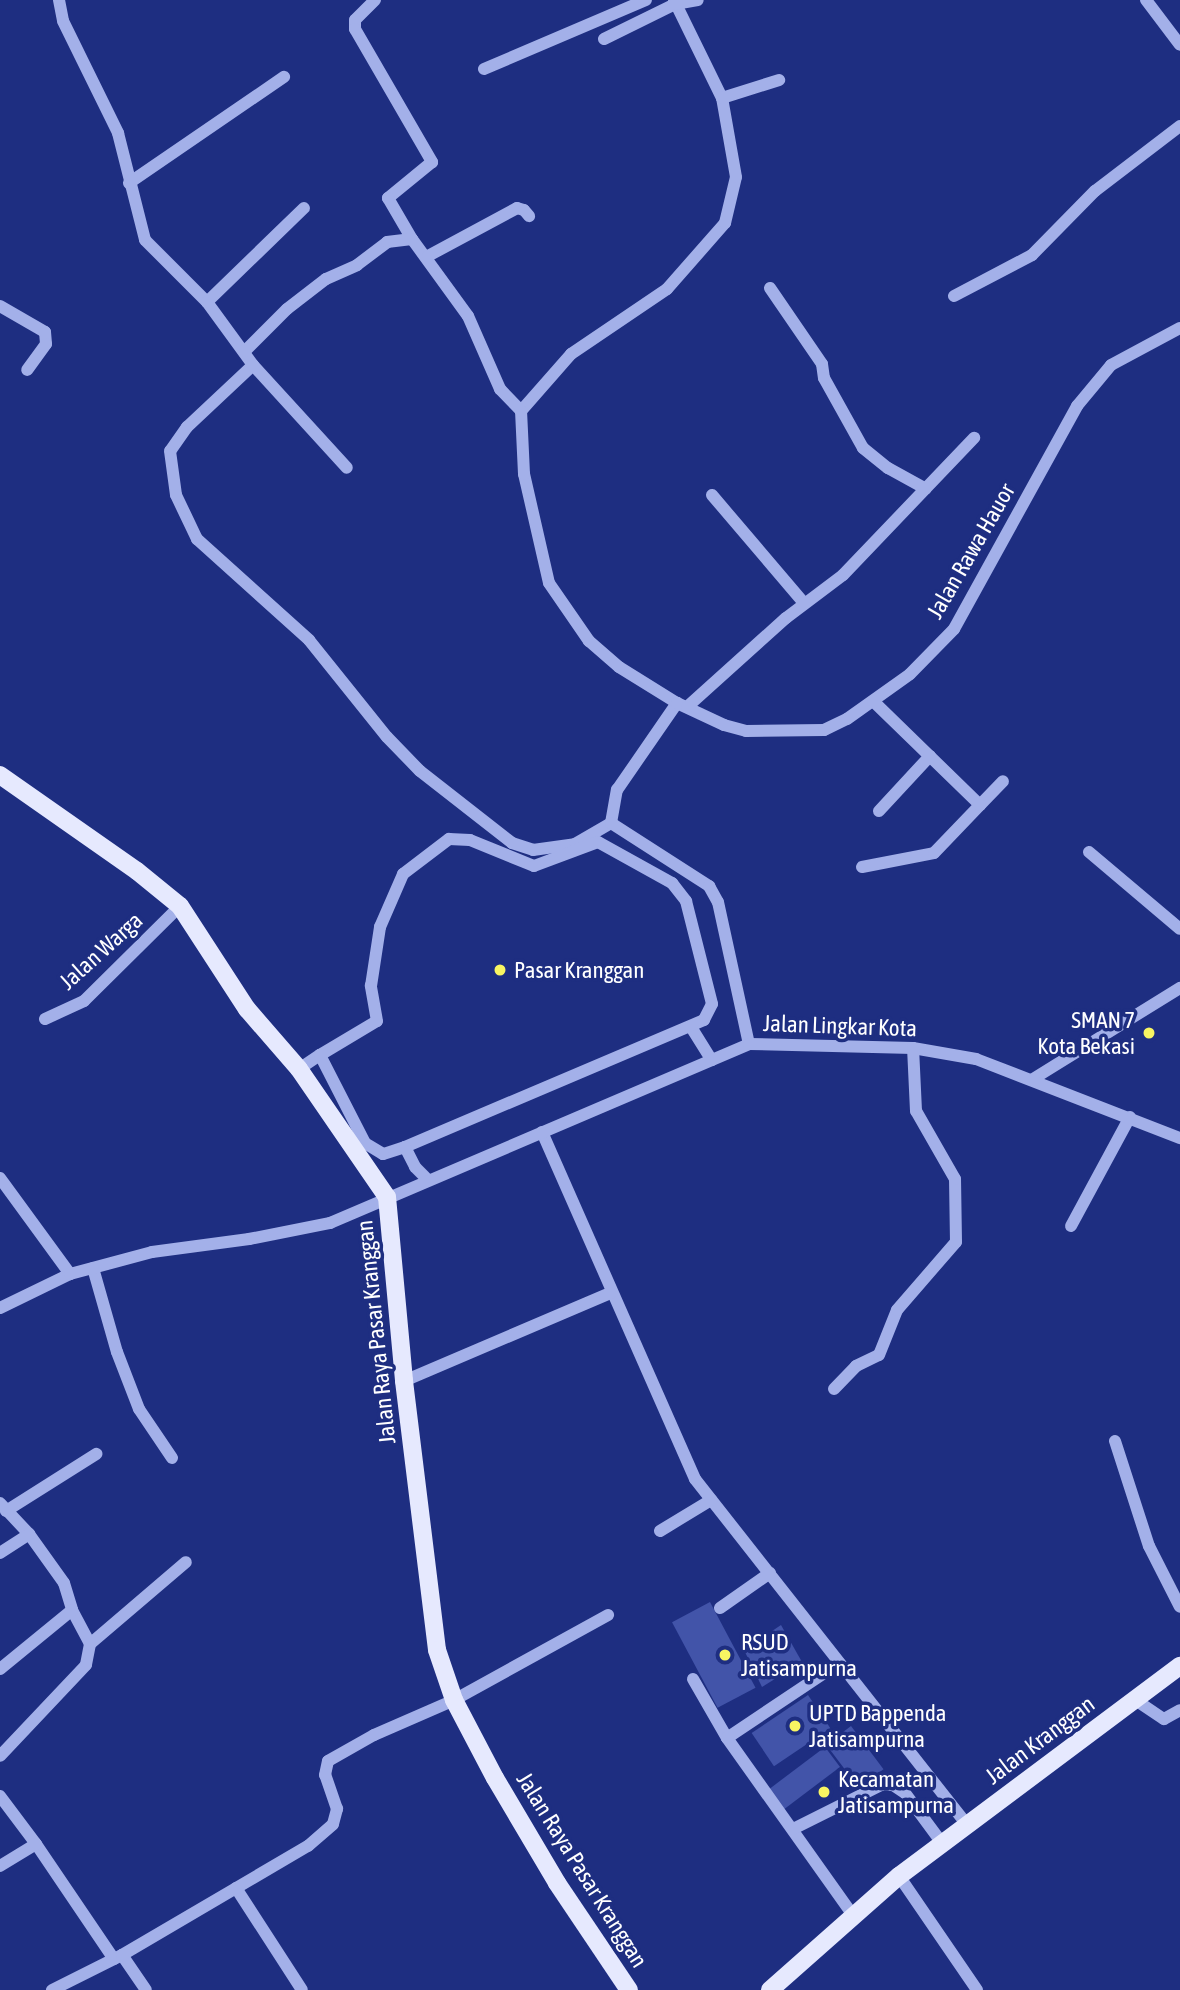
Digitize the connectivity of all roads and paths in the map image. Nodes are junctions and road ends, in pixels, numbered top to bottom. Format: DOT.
graph roads {
  1 [pos="58,0"];
  2 [pos="375,0"];
  3 [pos="646,0"];
  4 [pos="698,0"];
  5 [pos="1146,0"];
  6 [pos="675,2"];
  7 [pos="604,39"];
  8 [pos="1180,45"];
  9 [pos="484,69"];
  10 [pos="284,77"];
  11 [pos="779,80"];
  12 [pos="722,98"];
  13 [pos="1180,127"];
  14 [pos="129,183"];
  15 [pos="304,208"];
  16 [pos="529,216"];
  17 [pos="412,239"];
  18 [pos="428,256"];
  19 [pos="770,288"];
  20 [pos="954,296"];
  21 [pos="207,302"];
  22 [pos="0,306"];
  23 [pos="1180,328"];
  24 [pos="245,351"];
  25 [pos="253,365"];
  26 [pos="27,370"];
  27 [pos="521,411"];
  28 [pos="975,438"];
  29 [pos="347,468"];
  30 [pos="926,489"];
  31 [pos="712,495"];
  32 [pos="804,603"];
  33 [pos="873,701"];
  34 [pos="682,705"];
  35 [pos="930,756"];
  36 [pos="0,775"];
  37 [pos="1003,781"];
  38 [pos="980,805"];
  39 [pos="879,811"];
  40 [pos="611,823"];
  41 [pos="1088,852"];
  42 [pos="862,867"];
  43 [pos="180,906"];
  44 [pos="1180,929"];
  45 [pos="1180,988"];
  46 [pos="45,1019"];
  47 [pos="691,1027"];
  48 [pos="749,1044"];
  49 [pos="913,1048"];
  50 [pos="320,1055"];
  51 [pos="712,1060"];
  52 [pos="299,1069"];
  53 [pos="1033,1079"];
  54 [pos="1130,1118"];
  55 [pos="542,1132"];
  56 [pos="1180,1138"];
  57 [pos="405,1147"];
  58 [pos="0,1178"];
  59 [pos="428,1180"];
  60 [pos="387,1197"];
  61 [pos="1071,1226"];
  62 [pos="93,1268"];
  63 [pos="71,1274"];
  64 [pos="610,1293"];
  65 [pos="0,1308"];
  66 [pos="404,1381"];
  67 [pos="834,1389"];
  68 [pos="1115,1441"];
  69 [pos="96,1454"];
  70 [pos="172,1458"];
  71 [pos="711,1500"];
  72 [pos="3,1507"];
  73 [pos="660,1531"];
  74 [pos="29,1534"];
  75 [pos="0,1553"];
  76 [pos="186,1562"];
  77 [pos="771,1573"];
  78 [pos="1180,1607"];
  79 [pos="720,1608"];
  80 [pos="72,1610"];
  81 [pos="608,1615"];
  82 [pos="90,1644"];
  83 [pos="839,1663"];
  84 [pos="1180,1666"];
  85 [pos="0,1669"];
  86 [pos="693,1679"];
  87 [pos="1134,1699"];
  88 [pos="454,1700"];
  89 [pos="1180,1710"];
  90 [pos="727,1738"];
  91 [pos="0,1756"];
  92 [pos="0,1797"];
  93 [pos="967,1825"];
  94 [pos="793,1829"];
  95 [pos="942,1843"];
  96 [pos="36,1844"];
  97 [pos="0,1866"];
  98 [pos="899,1877"];
  99 [pos="236,1888"];
  100 [pos="852,1915"];
  101 [pos="118,1957"];
  102 [pos="52,1990"];
  103 [pos="146,1990"];
  104 [pos="302,1990"];
  105 [pos="629,1990"];
  106 [pos="770,1990"];
  107 [pos="978,1990"];
  1 -- 14 [label="street"];
  2 -- 17 [label="street"];
  3 -- 9 [label="street"];
  4 -- 6 [label="street"];
  5 -- 8 [label="street"];
  6 -- 7 [label="street"];
  6 -- 12 [label="street"];
  10 -- 14 [label="street"];
  11 -- 12 [label="street"];
  12 -- 27 [label="street"];
  13 -- 20 [label="street"];
  14 -- 21 [label="street"];
  15 -- 21 [label="street"];
  16 -- 18 [label="street"];
  17 -- 18 [label="street"];
  17 -- 24 [label="street"];
  18 -- 27 [label="street"];
  19 -- 30 [label="street"];
  21 -- 24 [label="street"];
  22 -- 26 [label="street"];
  23 -- 33 [label="street, Jalan Rawa Hauor"];
  24 -- 25 [label="street"];
  25 -- 29 [label="street"];
  25 -- 40 [label="street"];
  27 -- 34 [label="street, Jalan Rawa Hauor"];
  28 -- 30 [label="street"];
  30 -- 32 [label="street"];
  31 -- 32 [label="street"];
  32 -- 34 [label="street"];
  33 -- 34 [label="street, Jalan Rawa Hauor"];
  33 -- 35 [label="street"];
  34 -- 40 [label="street"];
  35 -- 38 [label="street"];
  35 -- 39 [label="street"];
  36 -- 43 [label="main road, Jalan Raya Pasar Kranggan"];
  37 -- 38 [label="street"];
  38 -- 42 [label="street"];
  40 -- 48 [label="street"];
  41 -- 44 [label="street"];
  43 -- 46 [label="street, Jalan Warga"];
  43 -- 52 [label="main road, Jalan Raya Pasar Kranggan"];
  45 -- 53 [label="street"];
  47 -- 50 [label="street"];
  47 -- 51 [label="street"];
  47 -- 57 [label="street"];
  48 -- 49 [label="street, Jalan Lingkar Kota"];
  48 -- 51 [label="street, Jalan Lingkar Kota"];
  49 -- 53 [label="street, Jalan Lingkar Kota"];
  49 -- 67 [label="street"];
  50 -- 52 [label="street"];
  50 -- 57 [label="street"];
  51 -- 55 [label="street, Jalan Lingkar Kota"];
  52 -- 60 [label="main road, Jalan Raya Pasar Kranggan"];
  53 -- 54 [label="street, Jalan Lingkar Kota"];
  54 -- 56 [label="street, Jalan Lingkar Kota"];
  54 -- 61 [label="street"];
  55 -- 59 [label="street, Jalan Lingkar Kota"];
  55 -- 64 [label="street"];
  57 -- 59 [label="street"];
  58 -- 63 [label="street"];
  59 -- 60 [label="street, Jalan Lingkar Kota"];
  60 -- 62 [label="street, Jalan Lingkar Kota"];
  60 -- 66 [label="main road, Jalan Raya Pasar Kranggan"];
  62 -- 63 [label="street, Jalan Lingkar Kota"];
  62 -- 70 [label="street"];
  63 -- 65 [label="street, Jalan Lingkar Kota"];
  64 -- 66 [label="street"];
  64 -- 71 [label="street"];
  66 -- 88 [label="main road, Jalan Raya Pasar Kranggan"];
  68 -- 78 [label="street"];
  69 -- 72 [label="street"];
  71 -- 73 [label="street"];
  71 -- 77 [label="street"];
  72 -- 74 [label="street"];
  74 -- 75 [label="street"];
  74 -- 80 [label="street"];
  76 -- 82 [label="street"];
  77 -- 79 [label="street"];
  77 -- 83 [label="street"];
  80 -- 82 [label="street"];
  80 -- 85 [label="street"];
  81 -- 88 [label="street"];
  82 -- 91 [label="street"];
  83 -- 90 [label="street"];
  83 -- 93 [label="street"];
  84 -- 87 [label="main road, Jalan Kranggan"];
  86 -- 90 [label="street"];
  87 -- 89 [label="street"];
  87 -- 93 [label="main road, Jalan Kranggan"];
  88 -- 99 [label="street"];
  88 -- 105 [label="main road, Jalan Raya Pasar Kranggan"];
  90 -- 94 [label="street"];
  92 -- 96 [label="street"];
  93 -- 95 [label="main road, Jalan Kranggan"];
  94 -- 95 [label="street"];
  94 -- 100 [label="street"];
  95 -- 98 [label="main road, Jalan Kranggan"];
  96 -- 97 [label="street"];
  96 -- 101 [label="street"];
  98 -- 100 [label="main road, Jalan Kranggan"];
  98 -- 107 [label="street"];
  99 -- 101 [label="street"];
  99 -- 104 [label="street"];
  100 -- 106 [label="main road, Jalan Kranggan"];
  101 -- 102 [label="street"];
  101 -- 103 [label="street"];
}
